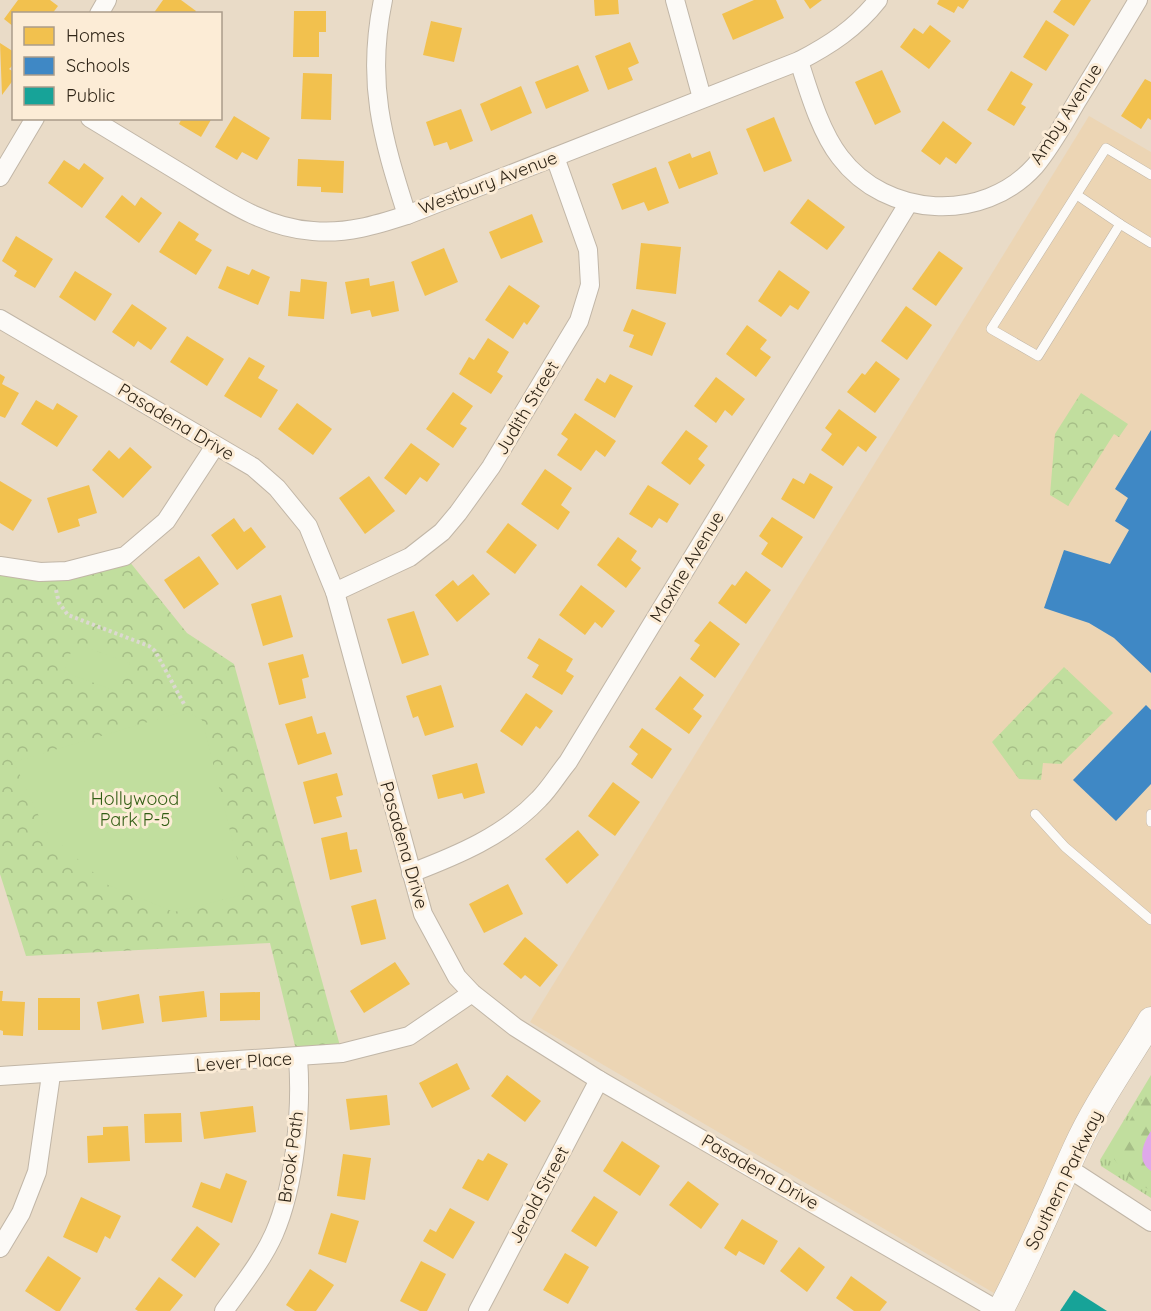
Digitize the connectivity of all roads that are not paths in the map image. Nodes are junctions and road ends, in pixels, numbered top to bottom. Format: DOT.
graph roads {
  1 [pos="383,0"];
  2 [pos="675,0"];
  3 [pos="878,0"];
  4 [pos="1138,0"];
  5 [pos="799,61"];
  6 [pos="702,98"];
  7 [pos="34,120"];
  8 [pos="93,120"];
  9 [pos="555,156"];
  10 [pos="1151,175"];
  11 [pos="0,177"];
  12 [pos="1077,195"];
  13 [pos="908,204"];
  14 [pos="407,214"];
  15 [pos="1120,224"];
  16 [pos="1151,243"];
  17 [pos="0,319"];
  18 [pos="215,446"];
  19 [pos="0,566"];
  20 [pos="335,592"];
  21 [pos="1035,814"];
  22 [pos="1151,814"];
  23 [pos="1151,822"];
  24 [pos="411,873"];
  25 [pos="1151,920"];
  26 [pos="472,993"];
  27 [pos="1151,1020"];
  28 [pos="298,1058"];
  29 [pos="51,1075"];
  30 [pos="0,1076"];
  31 [pos="599,1080"];
  32 [pos="1068,1168"];
  33 [pos="1151,1222"];
  34 [pos="0,1248"];
  35 [pos="224,1311"];
  36 [pos="478,1311"];
  37 [pos="999,1311"];
  1 -- 14 [label="street"];
  2 -- 6 [label="street"];
  3 -- 5 [label="street, Westbury Avenue"];
  4 -- 13 [label="street, Amby Avenue"];
  5 -- 6 [label="street, Westbury Avenue"];
  5 -- 13 [label="street, Amby Avenue"];
  6 -- 9 [label="street, Westbury Avenue"];
  7 -- 11 [label="street"];
  8 -- 14 [label="street, Westbury Avenue"];
  9 -- 14 [label="street, Westbury Avenue"];
  9 -- 20 [label="street, Judith Street"];
  10 -- 12 [label="lane"];
  12 -- 15 [label="lane"];
  12 -- 15 [label="lane"];
  13 -- 24 [label="street, Maxine Avenue"];
  15 -- 16 [label="lane"];
  17 -- 18 [label="street, Pasadena Drive"];
  18 -- 19 [label="street"];
  18 -- 20 [label="street, Pasadena Drive"];
  20 -- 24 [label="street, Pasadena Drive"];
  21 -- 25 [label="lane"];
  22 -- 23 [label="lane"];
  24 -- 26 [label="street, Pasadena Drive"];
  26 -- 28 [label="street, Lever Place"];
  26 -- 31 [label="street, Pasadena Drive"];
  27 -- 32 [label="street, Southern Parkway"];
  28 -- 29 [label="street, Lever Place"];
  28 -- 35 [label="street, Brook Path"];
  29 -- 30 [label="street, Lever Place"];
  29 -- 34 [label="street"];
  31 -- 36 [label="street, Jerold Street"];
  31 -- 37 [label="street, Pasadena Drive"];
  32 -- 33 [label="street"];
  32 -- 37 [label="street, Southern Parkway"];
}
